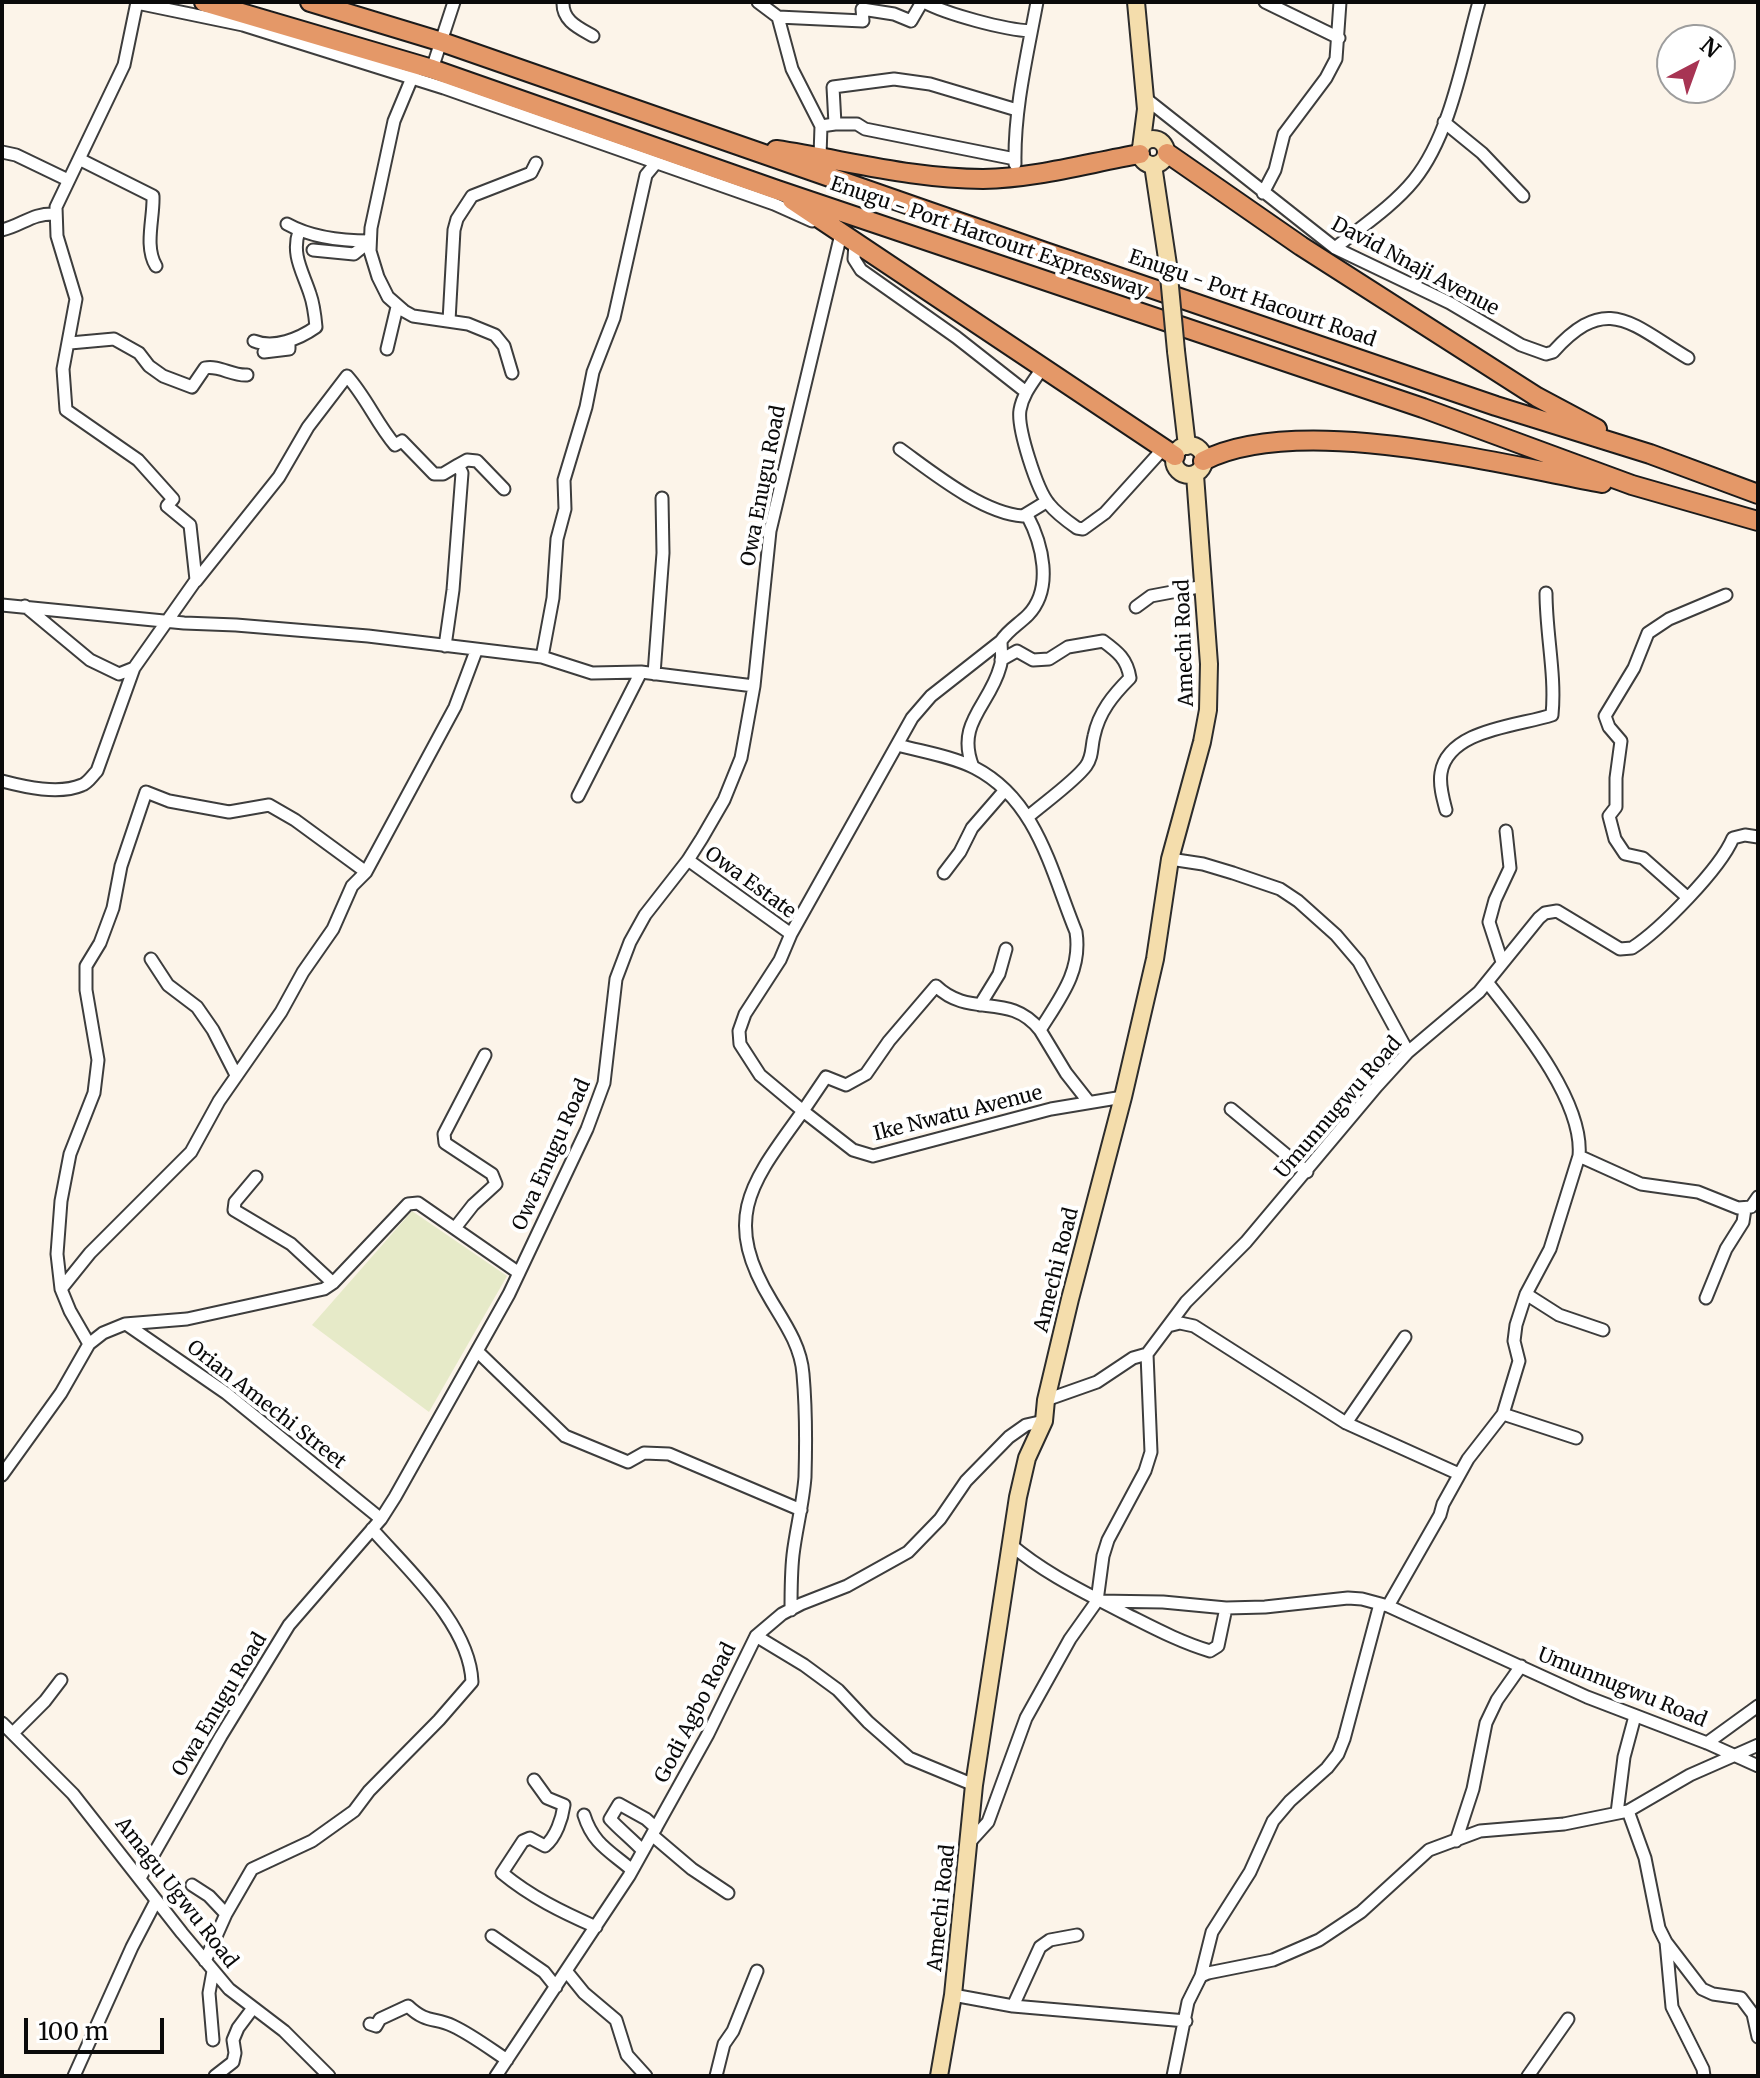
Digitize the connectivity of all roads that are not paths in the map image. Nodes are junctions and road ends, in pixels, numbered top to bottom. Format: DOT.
graph roads {
  1 [pos="137,2"];
  2 [pos="204,2"];
  3 [pos="310,2"];
  4 [pos="454,2"];
  5 [pos="563,2"];
  6 [pos="758,2"];
  7 [pos="923,2"];
  8 [pos="1037,2"];
  9 [pos="1136,2"];
  10 [pos="1265,2"];
  11 [pos="1340,2"];
  12 [pos="1479,2"];
  13 [pos="242,7"];
  14 [pos="778,17"];
  15 [pos="1031,31"];
  16 [pos="593,36"];
  17 [pos="1339,38"];
  18 [pos="442,42"];
  19 [pos="420,71"];
  20 [pos="1146,103"];
  21 [pos="1017,110"];
  22 [pos="1444,122"];
  23 [pos="835,124"];
  24 [pos="821,126"];
  25 [pos="733,143"];
  26 [pos="2,152"];
  27 [pos="1153,153"];
  28 [pos="820,156"];
  29 [pos="79,159"];
  30 [pos="536,163"];
  31 [pos="656,163"];
  32 [pos="1015,168"];
  33 [pos="68,180"];
  34 [pos="777,190"];
  35 [pos="1263,193"];
  36 [pos="1523,196"];
  37 [pos="55,214"];
  38 [pos="287,224"];
  39 [pos="2,230"];
  40 [pos="299,231"];
  41 [pos="848,238"];
  42 [pos="370,241"];
  43 [pos="1335,248"];
  44 [pos="313,250"];
  45 [pos="156,266"];
  46 [pos="397,307"];
  47 [pos="449,321"];
  48 [pos="254,341"];
  49 [pos="289,341"];
  50 [pos="70,343"];
  51 [pos="387,349"];
  52 [pos="264,352"];
  53 [pos="1688,358"];
  54 [pos="1043,367"];
  55 [pos="512,373"];
  56 [pos="247,375"];
  57 [pos="1026,392"];
  58 [pos="900,449"];
  59 [pos="1175,450"];
  60 [pos="1650,454"];
  61 [pos="1199,468"];
  62 [pos="460,469"];
  63 [pos="1632,485"];
  64 [pos="504,489"];
  65 [pos="1758,494"];
  66 [pos="662,498"];
  67 [pos="1046,502"];
  68 [pos="1027,515"];
  69 [pos="1758,521"];
  70 [pos="195,583"];
  71 [pos="1204,586"];
  72 [pos="1546,593"];
  73 [pos="1726,595"];
  74 [pos="2,605"];
  75 [pos="24,606"];
  76 [pos="1136,607"];
  77 [pos="167,621"];
  78 [pos="1001,641"];
  79 [pos="445,646"];
  80 [pos="476,651"];
  81 [pos="542,657"];
  82 [pos="1001,660"];
  83 [pos="134,668"];
  84 [pos="641,672"];
  85 [pos="654,674"];
  86 [pos="754,686"];
  87 [pos="898,745"];
  88 [pos="973,767"];
  89 [pos="2,781"];
  90 [pos="1005,790"];
  91 [pos="578,796"];
  92 [pos="1446,810"];
  93 [pos="1029,816"];
  94 [pos="1506,831"];
  95 [pos="1758,837"];
  96 [pos="1170,859"];
  97 [pos="688,860"];
  98 [pos="366,872"];
  99 [pos="944,873"];
  100 [pos="1687,897"];
  101 [pos="791,934"];
  102 [pos="1006,949"];
  103 [pos="151,959"];
  104 [pos="1502,962"];
  105 [pos="1487,982"];
  106 [pos="980,1005"];
  107 [pos="1040,1030"];
  108 [pos="1408,1052"];
  109 [pos="485,1055"];
  110 [pos="236,1075"];
  111 [pos="1123,1097"];
  112 [pos="1088,1101"];
  113 [pos="1231,1109"];
  114 [pos="803,1111"];
  115 [pos="1579,1156"];
  116 [pos="1307,1172"];
  117 [pos="256,1177"];
  118 [pos="1758,1197"];
  119 [pos="1745,1209"];
  120 [pos="455,1228"];
  121 [pos="519,1273"];
  122 [pos="333,1283"];
  123 [pos="61,1289"];
  124 [pos="1526,1294"];
  125 [pos="1706,1298"];
  126 [pos="125,1324"];
  127 [pos="1167,1326"];
  128 [pos="1603,1330"];
  129 [pos="1405,1337"];
  130 [pos="89,1344"];
  131 [pos="478,1352"];
  132 [pos="1147,1354"];
  133 [pos="1046,1400"];
  134 [pos="1503,1414"];
  135 [pos="1044,1421"];
  136 [pos="1346,1423"];
  137 [pos="1576,1438"];
  138 [pos="1459,1474"];
  139 [pos="2,1475"];
  140 [pos="801,1510"];
  141 [pos="381,1519"];
  142 [pos="372,1529"];
  143 [pos="1010,1544"];
  144 [pos="1097,1601"];
  145 [pos="1384,1605"];
  146 [pos="1226,1608"];
  147 [pos="791,1610"];
  148 [pos="756,1636"];
  149 [pos="1521,1666"];
  150 [pos="61,1680"];
  151 [pos="1758,1706"];
  152 [pos="1635,1716"];
  153 [pos="2,1723"];
  154 [pos="13,1733"];
  155 [pos="1707,1743"];
  156 [pos="1758,1745"];
  157 [pos="1735,1756"];
  158 [pos="1758,1766"];
  159 [pos="534,1780"];
  160 [pos="974,1785"];
  161 [pos="1623,1812"];
  162 [pos="584,1815"];
  163 [pos="654,1831"];
  164 [pos="1456,1841"];
  165 [pos="968,1844"];
  166 [pos="643,1851"];
  167 [pos="632,1870"];
  168 [pos="140,1878"];
  169 [pos="192,1885"];
  170 [pos="728,1893"];
  171 [pos="156,1901"];
  172 [pos="226,1914"];
  173 [pos="596,1927"];
  174 [pos="1077,1935"];
  175 [pos="492,1936"];
  176 [pos="1666,1942"];
  177 [pos="205,1961"];
  178 [pos="213,1971"];
  179 [pos="757,1971"];
  180 [pos="567,1972"];
  181 [pos="1201,1976"];
  182 [pos="556,1987"];
  183 [pos="953,1995"];
  184 [pos="1013,2006"];
  185 [pos="253,2008"];
  186 [pos="1568,2019"];
  187 [pos="1186,2021"];
  188 [pos="370,2024"];
  189 [pos="1758,2037"];
  190 [pos="213,2040"];
  191 [pos="507,2060"];
  192 [pos="74,2076"];
  193 [pos="215,2076"];
  194 [pos="329,2076"];
  195 [pos="496,2076"];
  196 [pos="646,2076"];
  197 [pos="716,2076"];
  198 [pos="939,2076"];
  199 [pos="1173,2076"];
  200 [pos="1528,2076"];
  201 [pos="1704,2076"];
  1 -- 19 [label="street"];
  1 -- 29 [label="street"];
  2 -- 13 [label="highway, Enugu - Port Harcourt Expressway"];
  3 -- 18 [label="highway"];
  4 -- 18 [label="street"];
  5 -- 16 [label="street"];
  6 -- 14 [label="street"];
  7 -- 14 [label="street"];
  7 -- 15 [label="street"];
  8 -- 15 [label="street"];
  9 -- 20 [label="main road"];
  10 -- 17 [label="street"];
  11 -- 17 [label="street"];
  12 -- 22 [label="street"];
  13 -- 19 [label="highway, Enugu - Port Harcourt Expressway"];
  14 -- 24 [label="street"];
  15 -- 21 [label="street"];
  17 -- 35 [label="street"];
  18 -- 19 [label="street"];
  18 -- 25 [label="highway"];
  19 -- 31 [label="street"];
  19 -- 34 [label="highway, Enugu - Port Harcourt Expressway"];
  19 -- 42 [label="street"];
  20 -- 27 [label="main road"];
  20 -- 35 [label="street, David Nnaji Avenue"];
  21 -- 23 [label="street"];
  21 -- 32 [label="street"];
  22 -- 36 [label="street"];
  22 -- 43 [label="street"];
  23 -- 24 [label="street"];
  23 -- 32 [label="street"];
  24 -- 28 [label="street"];
  25 -- 28 [label="highway"];
  25 -- 60 [label="highway, Enugu - Port Hacourt Road"];
  26 -- 33 [label="street"];
  27 -- 32 [label="highway"];
  27 -- 59 [label="main road, bridge"];
  27 -- 60 [label="highway"];
  28 -- 32 [label="highway"];
  29 -- 33 [label="street"];
  29 -- 45 [label="street"];
  30 -- 47 [label="street"];
  31 -- 41 [label="street"];
  31 -- 81 [label="street"];
  33 -- 37 [label="street"];
  34 -- 41 [label="highway"];
  34 -- 63 [label="highway, Enugu - Port Harcourt Expressway"];
  35 -- 43 [label="street, David Nnaji Avenue"];
  37 -- 39 [label="street"];
  37 -- 50 [label="street"];
  38 -- 40 [label="street"];
  40 -- 42 [label="street"];
  40 -- 49 [label="street"];
  41 -- 54 [label="highway"];
  41 -- 57 [label="street"];
  41 -- 86 [label="street, Owa Enugu Road"];
  42 -- 44 [label="street"];
  42 -- 46 [label="street"];
  43 -- 53 [label="street, David Nnaji Avenue"];
  46 -- 47 [label="street"];
  46 -- 51 [label="street"];
  47 -- 55 [label="street"];
  48 -- 49 [label="street"];
  49 -- 52 [label="street"];
  50 -- 56 [label="street"];
  50 -- 70 [label="street"];
  54 -- 57 [label="street"];
  54 -- 59 [label="highway"];
  57 -- 67 [label="street"];
  58 -- 68 [label="street"];
  59 -- 61 [label="main road"];
  59 -- 61 [label="main road"];
  59 -- 67 [label="street"];
  60 -- 65 [label="highway, Enugu - Port Hacourt Road"];
  61 -- 63 [label="highway"];
  61 -- 71 [label="main road, Amechi Road"];
  62 -- 64 [label="street"];
  62 -- 70 [label="street"];
  62 -- 79 [label="street"];
  63 -- 69 [label="highway, Enugu - Port Harcourt Expressway"];
  66 -- 85 [label="street"];
  67 -- 68 [label="street"];
  68 -- 78 [label="street"];
  70 -- 77 [label="street"];
  71 -- 76 [label="street"];
  71 -- 96 [label="main road, Amechi Road"];
  72 -- 92 [label="street"];
  73 -- 100 [label="street"];
  74 -- 75 [label="street"];
  75 -- 77 [label="street"];
  75 -- 83 [label="street"];
  77 -- 79 [label="street"];
  77 -- 83 [label="street"];
  78 -- 82 [label="street"];
  78 -- 87 [label="street"];
  79 -- 80 [label="street"];
  80 -- 81 [label="street"];
  80 -- 98 [label="street"];
  81 -- 84 [label="street"];
  82 -- 88 [label="street"];
  82 -- 93 [label="street"];
  83 -- 89 [label="street"];
  84 -- 85 [label="street"];
  84 -- 91 [label="street"];
  85 -- 86 [label="street"];
  86 -- 97 [label="street, Owa Enugu Road"];
  87 -- 88 [label="street"];
  87 -- 101 [label="street"];
  88 -- 90 [label="street"];
  90 -- 93 [label="street"];
  90 -- 99 [label="street"];
  93 -- 107 [label="street"];
  94 -- 104 [label="street"];
  95 -- 100 [label="street, Umunnugwu Road"];
  96 -- 108 [label="street"];
  96 -- 111 [label="main road, Amechi Road"];
  97 -- 101 [label="street, Owa Estate"];
  97 -- 121 [label="street, Owa Enugu Road"];
  98 -- 110 [label="street"];
  98 -- 123 [label="street"];
  100 -- 104 [label="street, Umunnugwu Road"];
  101 -- 114 [label="street, Ike Nwatu Avenue"];
  102 -- 106 [label="street"];
  103 -- 110 [label="street"];
  104 -- 105 [label="street, Umunnugwu Road"];
  105 -- 108 [label="street, Umunnugwu Road"];
  105 -- 115 [label="street"];
  106 -- 107 [label="street"];
  106 -- 114 [label="street"];
  107 -- 112 [label="street"];
  108 -- 116 [label="street, Umunnugwu Road"];
  109 -- 120 [label="street"];
  110 -- 123 [label="street"];
  111 -- 112 [label="street, Ike Nwatu Avenue"];
  111 -- 133 [label="main road, Amechi Road"];
  112 -- 114 [label="street, Ike Nwatu Avenue"];
  113 -- 116 [label="street"];
  114 -- 140 [label="street"];
  115 -- 119 [label="street"];
  115 -- 124 [label="street"];
  116 -- 127 [label="street, Umunnugwu Road"];
  117 -- 122 [label="street"];
  118 -- 119 [label="street"];
  119 -- 125 [label="street"];
  120 -- 121 [label="street, Orian Amechi Street"];
  120 -- 122 [label="street, Orian Amechi Street"];
  121 -- 131 [label="street, Owa Enugu Road"];
  122 -- 126 [label="street, Orian Amechi Street"];
  123 -- 130 [label="street"];
  124 -- 128 [label="street"];
  124 -- 134 [label="street"];
  126 -- 130 [label="street, Orian Amechi Street"];
  126 -- 141 [label="street, Orian Amechi Street"];
  127 -- 132 [label="street, Umunnugwu Road"];
  127 -- 136 [label="street"];
  129 -- 136 [label="street"];
  130 -- 139 [label="street"];
  131 -- 140 [label="street"];
  131 -- 141 [label="street, Owa Enugu Road"];
  132 -- 133 [label="street, Umunnugwu Road"];
  132 -- 144 [label="street"];
  133 -- 135 [label="main road, Amechi Road"];
  134 -- 137 [label="street"];
  134 -- 138 [label="street"];
  135 -- 143 [label="main road, Amechi Road"];
  135 -- 147 [label="street, Godi Agbo Road"];
  136 -- 138 [label="street"];
  138 -- 145 [label="street"];
  140 -- 147 [label="street"];
  141 -- 142 [label="street, Owa Enugu Road"];
  142 -- 168 [label="street, Owa Enugu Road"];
  142 -- 172 [label="street"];
  143 -- 144 [label="street"];
  143 -- 160 [label="main road, Amechi Road"];
  144 -- 146 [label="street, Umunnugwu Road"];
  144 -- 146 [label="street"];
  144 -- 165 [label="street"];
  145 -- 146 [label="street, Umunnugwu Road"];
  145 -- 149 [label="street, Umunnugwu Road"];
  145 -- 181 [label="street"];
  147 -- 148 [label="street, Godi Agbo Road"];
  148 -- 160 [label="street"];
  148 -- 163 [label="street, Godi Agbo Road"];
  149 -- 152 [label="street, Umunnugwu Road"];
  149 -- 164 [label="street"];
  150 -- 154 [label="street"];
  151 -- 155 [label="street"];
  152 -- 155 [label="street, Umunnugwu Road"];
  152 -- 161 [label="street"];
  153 -- 154 [label="street, Amagu Ugwu Road"];
  154 -- 168 [label="street, Amagu Ugwu Road"];
  155 -- 157 [label="street, Umunnugwu Road"];
  156 -- 157 [label="street"];
  157 -- 158 [label="street, Umunnugwu Road"];
  157 -- 161 [label="street"];
  159 -- 173 [label="street"];
  160 -- 165 [label="main road, Amechi Road"];
  161 -- 164 [label="street"];
  161 -- 176 [label="street"];
  162 -- 167 [label="street"];
  163 -- 166 [label="street, Godi Agbo Road"];
  163 -- 166 [label="street"];
  163 -- 170 [label="street"];
  164 -- 181 [label="street"];
  165 -- 183 [label="main road, Amechi Road"];
  166 -- 167 [label="street, Godi Agbo Road"];
  167 -- 173 [label="street, Godi Agbo Road"];
  168 -- 171 [label="street, Amagu Ugwu Road"];
  169 -- 172 [label="street"];
  171 -- 177 [label="street, Amagu Ugwu Road"];
  171 -- 192 [label="street"];
  172 -- 177 [label="street"];
  173 -- 180 [label="street, Godi Agbo Road"];
  174 -- 184 [label="street"];
  175 -- 182 [label="street"];
  176 -- 189 [label="street"];
  176 -- 201 [label="street"];
  177 -- 178 [label="street, Amagu Ugwu Road"];
  178 -- 185 [label="street, Amagu Ugwu Road"];
  178 -- 190 [label="street"];
  179 -- 197 [label="street"];
  180 -- 182 [label="street, Godi Agbo Road"];
  180 -- 196 [label="street"];
  181 -- 187 [label="street"];
  182 -- 191 [label="street, Godi Agbo Road"];
  183 -- 184 [label="street"];
  183 -- 198 [label="main road, Amechi Road"];
  184 -- 187 [label="street"];
  185 -- 193 [label="street"];
  185 -- 194 [label="street, Amagu Ugwu Road"];
  186 -- 200 [label="street"];
  187 -- 199 [label="street"];
  188 -- 191 [label="street"];
  191 -- 195 [label="street, Godi Agbo Road"];
}
